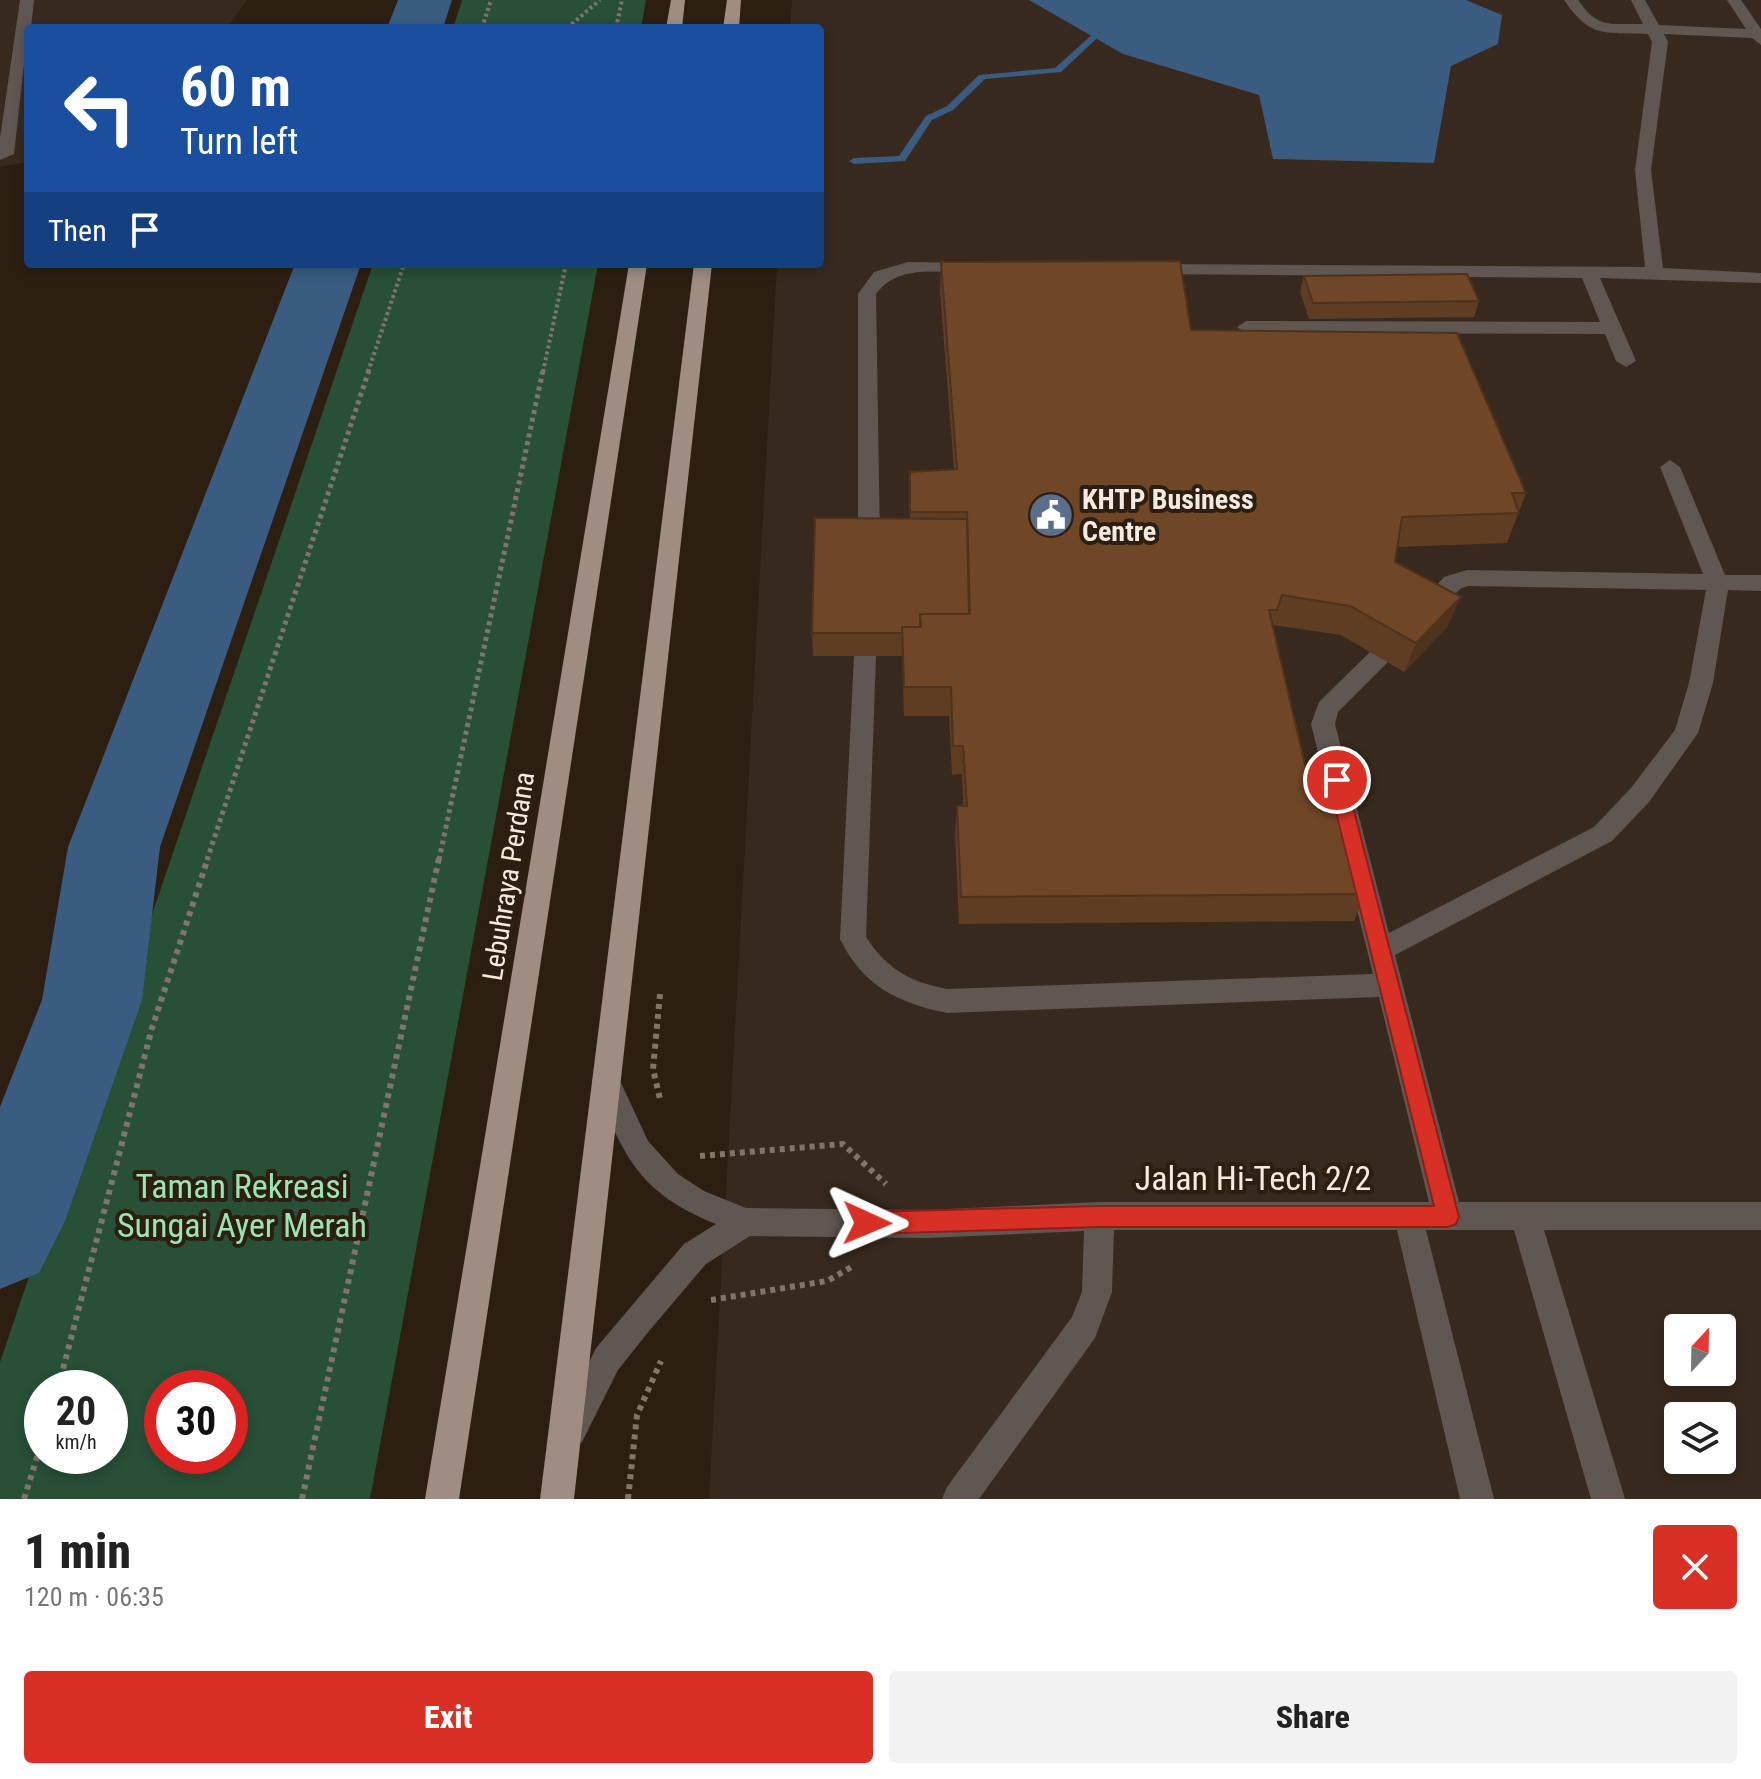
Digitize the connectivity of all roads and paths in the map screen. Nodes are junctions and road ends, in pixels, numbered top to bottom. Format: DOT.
graph roads {
  1 [pos="27,0"];
  2 [pos="491,0"];
  3 [pos="600,0"];
  4 [pos="622,0"];
  5 [pos="678,0"];
  6 [pos="734,0"];
  7 [pos="1571,0"];
  8 [pos="1638,0"];
  9 [pos="1734,0"];
  10 [pos="483,24"];
  11 [pos="572,24"];
  12 [pos="617,24"];
  13 [pos="675,24"];
  14 [pos="731,24"];
  15 [pos="1654,31"];
  16 [pos="1759,37"];
  17 [pos="0,155"];
  18 [pos="403,268"];
  19 [pos="565,268"];
  20 [pos="637,268"];
  21 [pos="703,268"];
  22 [pos="987,268"];
  23 [pos="1129,269"];
  24 [pos="1589,273"];
  25 [pos="1655,273"];
  26 [pos="1761,278"];
  27 [pos="1246,327"];
  28 [pos="1611,328"];
  29 [pos="1626,361"];
  30 [pos="1670,467"];
  31 [pos="869,541"];
  32 [pos="1718,583"];
  33 [pos="1761,583"];
  34 [pos="1423,612"];
  35 [pos="865,656"];
  36 [pos="1379,657"];
  37 [pos="1380,950"];
  38 [pos="1389,985"];
  39 [pos="660,990"];
  40 [pos="606,1081"];
  41 [pos="662,1109"];
  42 [pos="689,1157"];
  43 [pos="1099,1216"];
  44 [pos="1408,1216"];
  45 [pos="1525,1216"];
  46 [pos="1761,1216"];
  47 [pos="1448,1217"];
  48 [pos="746,1222"];
  49 [pos="928,1224"];
  50 [pos="865,1259"];
  51 [pos="703,1301"];
  52 [pos="666,1349"];
  53 [pos="63,1370"];
  54 [pos="563,1448"];
  55 [pos="32,1474"];
  56 [pos="24,1499"];
  57 [pos="302,1499"];
  58 [pos="442,1499"];
  59 [pos="557,1499"];
  60 [pos="628,1499"];
  61 [pos="959,1499"];
  62 [pos="1477,1499"];
  63 [pos="1608,1499"];
  1 -- 17 [label="street"];
  2 -- 10 [label="path"];
  3 -- 11 [label="path"];
  4 -- 12 [label="path"];
  5 -- 13 [label="main road"];
  6 -- 14 [label="main road"];
  7 -- 15 [label="street"];
  8 -- 15 [label="street"];
  9 -- 16 [label="street"];
  15 -- 16 [label="street"];
  15 -- 25 [label="street"];
  18 -- 53 [label="path"];
  19 -- 57 [label="path"];
  20 -- 58 [label="main road, Lebuhraya Perdana"];
  21 -- 40 [label="main road"];
  22 -- 31 [label="street"];
  23 -- 24 [label="street"];
  24 -- 25 [label="street"];
  24 -- 28 [label="street"];
  25 -- 26 [label="street"];
  27 -- 28 [label="street"];
  28 -- 29 [label="street"];
  30 -- 32 [label="street"];
  32 -- 33 [label="street"];
  32 -- 34 [label="street"];
  32 -- 37 [label="street"];
  35 -- 38 [label="street"];
  36 -- 37 [label="street"];
  37 -- 38 [label="street"];
  38 -- 47 [label="street"];
  39 -- 41 [label="path"];
  40 -- 48 [label="street"];
  40 -- 54 [label="main road"];
  42 -- 49 [label="path"];
  43 -- 44 [label="street, Jalan Hi-Tech 2/2"];
  43 -- 49 [label="street, Jalan Hi-Tech 2/2"];
  43 -- 61 [label="street"];
  44 -- 47 [label="street, Jalan Hi-Tech 2/2"];
  44 -- 62 [label="street"];
  45 -- 46 [label="street, Jalan Hi-Tech 2/2"];
  45 -- 47 [label="street, Jalan Hi-Tech 2/2"];
  45 -- 63 [label="street"];
  48 -- 49 [label="street, Jalan Hi-Tech 2/2"];
  48 -- 54 [label="street"];
  50 -- 51 [label="path"];
  52 -- 60 [label="path"];
  54 -- 59 [label="main road"];
  55 -- 56 [label="path"];
}
